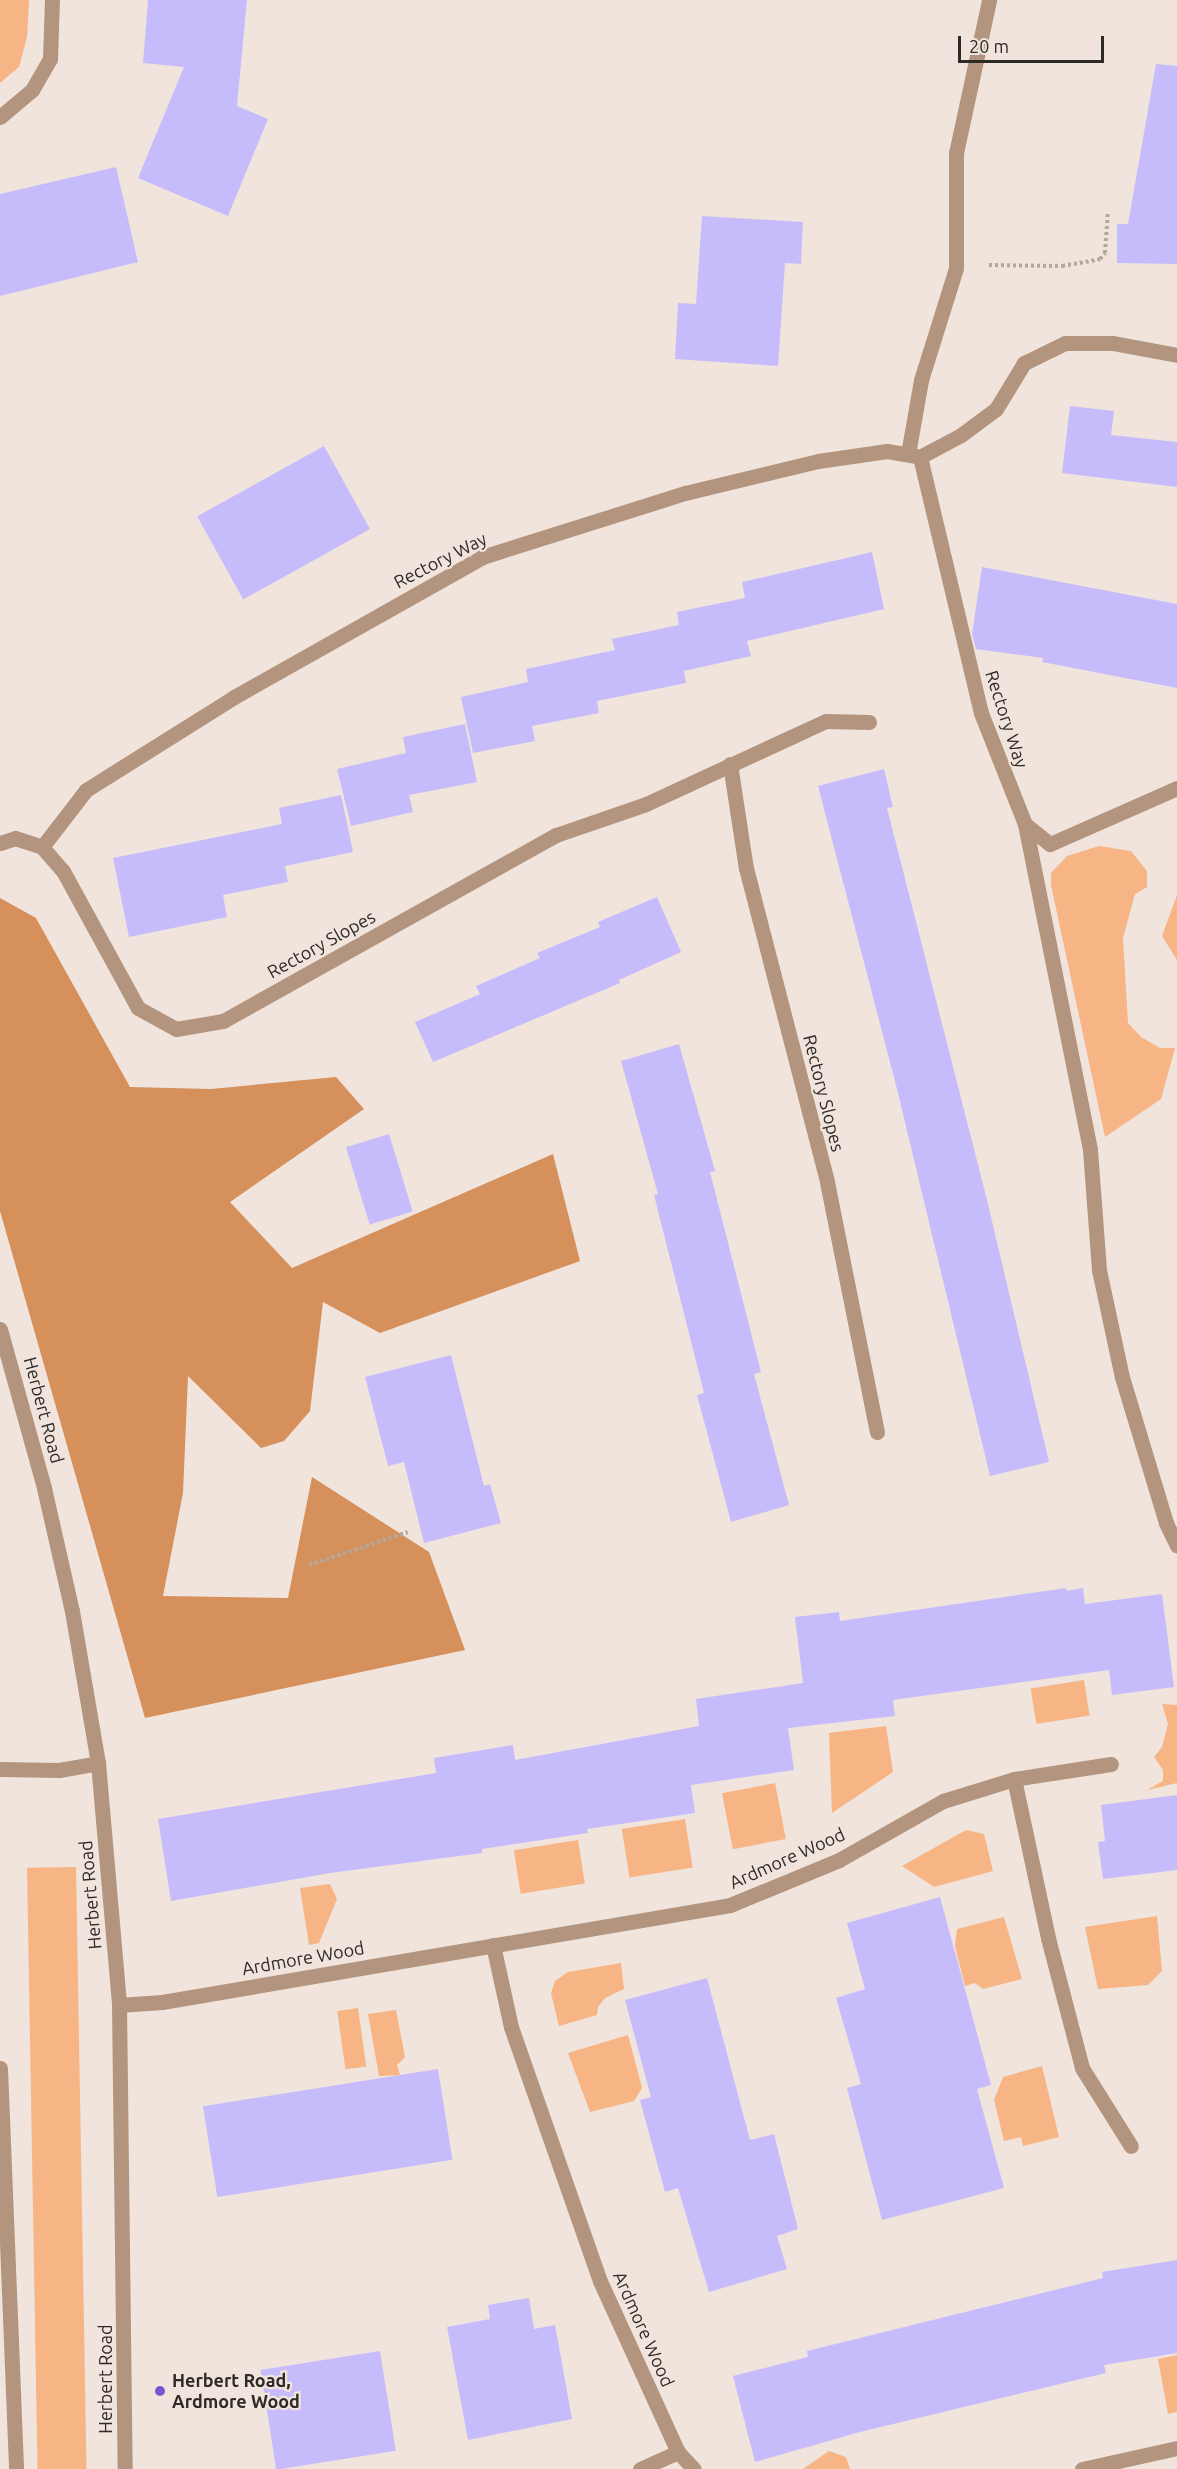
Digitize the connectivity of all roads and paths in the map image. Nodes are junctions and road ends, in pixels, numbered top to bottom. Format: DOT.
graph roads {
  1 [pos="52,0"];
  2 [pos="989,0"];
  3 [pos="0,117"];
  4 [pos="1108,214"];
  5 [pos="956,268"];
  6 [pos="1177,355"];
  7 [pos="914,455"];
  8 [pos="869,722"];
  9 [pos="730,764"];
  10 [pos="1177,788"];
  11 [pos="1025,824"];
  12 [pos="0,843"];
  13 [pos="42,847"];
  14 [pos="0,1329"];
  15 [pos="877,1432"];
  16 [pos="408,1532"];
  17 [pos="1177,1546"];
  18 [pos="309,1565"];
  19 [pos="98,1763"];
  20 [pos="1111,1764"];
  21 [pos="0,1769"];
  22 [pos="1014,1779"];
  23 [pos="493,1945"];
  24 [pos="118,2005"];
  25 [pos="0,2068"];
  26 [pos="1131,2146"];
  27 [pos="1177,2448"];
  28 [pos="678,2452"];
  29 [pos="16,2469"];
  30 [pos="125,2469"];
  31 [pos="640,2469"];
  32 [pos="694,2469"];
  33 [pos="1083,2469"];
  1 -- 3 [label="street"];
  2 -- 5 [label="street"];
  4 -- 5 [label="path"];
  5 -- 7 [label="street"];
  6 -- 7 [label="street"];
  7 -- 11 [label="street, Rectory Way"];
  7 -- 13 [label="street, Rectory Way"];
  8 -- 9 [label="street, Rectory Slopes"];
  9 -- 13 [label="street, Rectory Slopes"];
  9 -- 15 [label="street, Rectory Slopes"];
  10 -- 11 [label="street, Rectory Way"];
  11 -- 17 [label="street"];
  12 -- 13 [label="street"];
  14 -- 19 [label="street, Herbert Road"];
  16 -- 18 [label="path"];
  19 -- 21 [label="street"];
  19 -- 24 [label="street, Herbert Road"];
  20 -- 22 [label="street, Ardmore Wood"];
  22 -- 23 [label="street, Ardmore Wood"];
  22 -- 26 [label="street"];
  23 -- 24 [label="street, Ardmore Wood"];
  23 -- 28 [label="street, Ardmore Wood"];
  24 -- 30 [label="street, Herbert Road"];
  25 -- 29 [label="street"];
  27 -- 33 [label="street"];
  28 -- 31 [label="street"];
  28 -- 32 [label="street, Ardmore Wood"];
}
